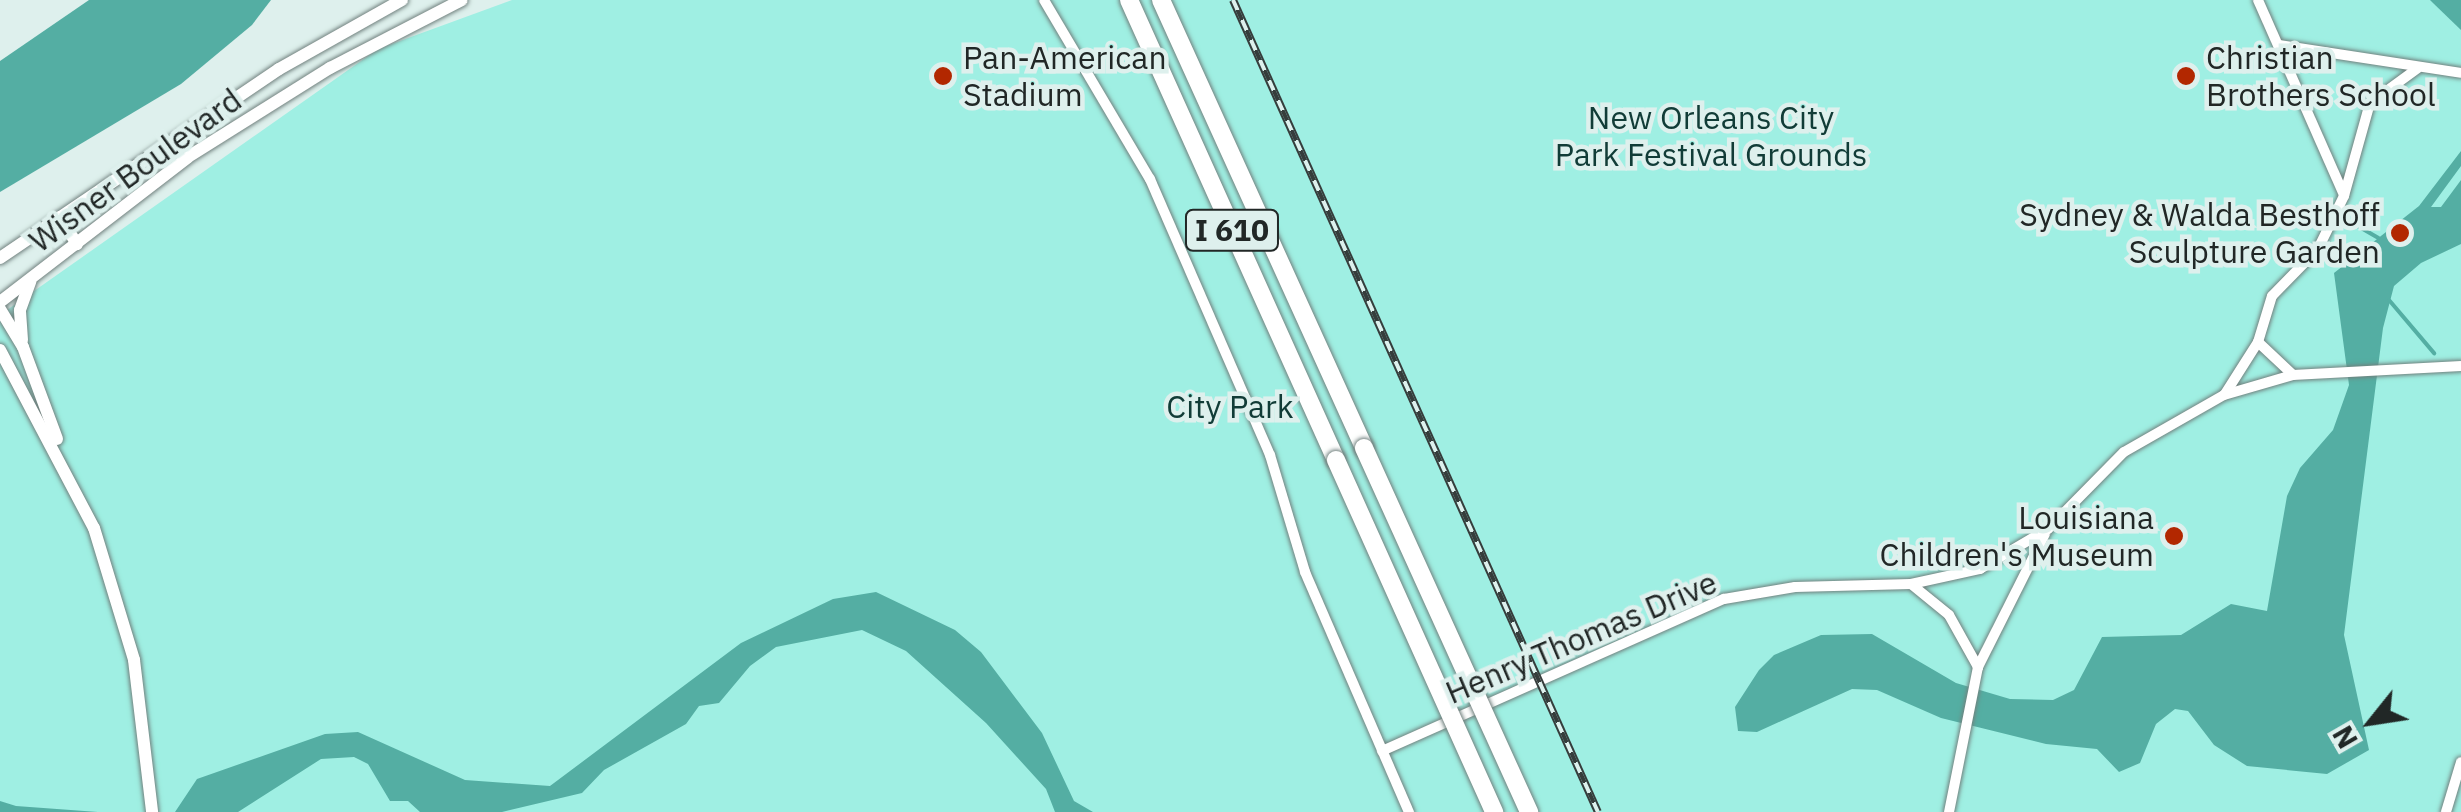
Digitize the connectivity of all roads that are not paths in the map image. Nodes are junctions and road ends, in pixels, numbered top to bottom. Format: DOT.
graph roads {
  1 [pos="402,0"];
  2 [pos="462,0"];
  3 [pos="1044,0"];
  4 [pos="1129,0"];
  5 [pos="1161,0"];
  6 [pos="2258,0"];
  7 [pos="2280,45"];
  8 [pos="318,47"];
  9 [pos="330,68"];
  10 [pos="2418,68"];
  11 [pos="2460,73"];
  12 [pos="2344,196"];
  13 [pos="60,217"];
  14 [pos="77,244"];
  15 [pos="4,253"];
  16 [pos="32,279"];
  17 [pos="0,302"];
  18 [pos="0,310"];
  19 [pos="2258,342"];
  20 [pos="23,348"];
  21 [pos="3,356"];
  22 [pos="2461,366"];
  23 [pos="2292,375"];
  24 [pos="2224,395"];
  25 [pos="64,466"];
  26 [pos="2048,529"];
  27 [pos="1911,584"];
  28 [pos="1977,673"];
  29 [pos="1382,751"];
  30 [pos="2461,762"];
  31 [pos="152,806"];
  32 [pos="1409,812"];
  33 [pos="1494,812"];
  34 [pos="1528,812"];
  35 [pos="1949,812"];
  36 [pos="2446,812"];
  1 -- 8 [label="street, Wisner Boulevard"];
  2 -- 9 [label="street, Wisner Boulevard"];
  3 -- 29 [label="street"];
  4 -- 33 [label="highway, I 610, bridge"];
  5 -- 34 [label="highway, I 610, bridge"];
  6 -- 7 [label="street"];
  7 -- 10 [label="street"];
  7 -- 12 [label="street"];
  8 -- 9 [label="street"];
  8 -- 13 [label="street, Wisner Boulevard"];
  9 -- 14 [label="street, Wisner Boulevard"];
  10 -- 11 [label="street"];
  10 -- 12 [label="street"];
  12 -- 19 [label="street"];
  13 -- 14 [label="street"];
  13 -- 15 [label="street, Wisner Boulevard"];
  14 -- 16 [label="street, Wisner Boulevard"];
  16 -- 17 [label="street, Wisner Boulevard"];
  16 -- 20 [label="street"];
  18 -- 20 [label="street"];
  19 -- 23 [label="street"];
  19 -- 24 [label="street"];
  20 -- 25 [label="street"];
  21 -- 25 [label="street"];
  22 -- 23 [label="street, Henry Thomas Drive"];
  23 -- 24 [label="street, Henry Thomas Drive"];
  24 -- 26 [label="street, Henry Thomas Drive"];
  25 -- 31 [label="street"];
  26 -- 27 [label="street, Henry Thomas Drive"];
  26 -- 28 [label="street"];
  27 -- 28 [label="street"];
  27 -- 29 [label="street, Henry Thomas Drive"];
  28 -- 35 [label="street"];
  29 -- 32 [label="street"];
  30 -- 36 [label="street"];
}
